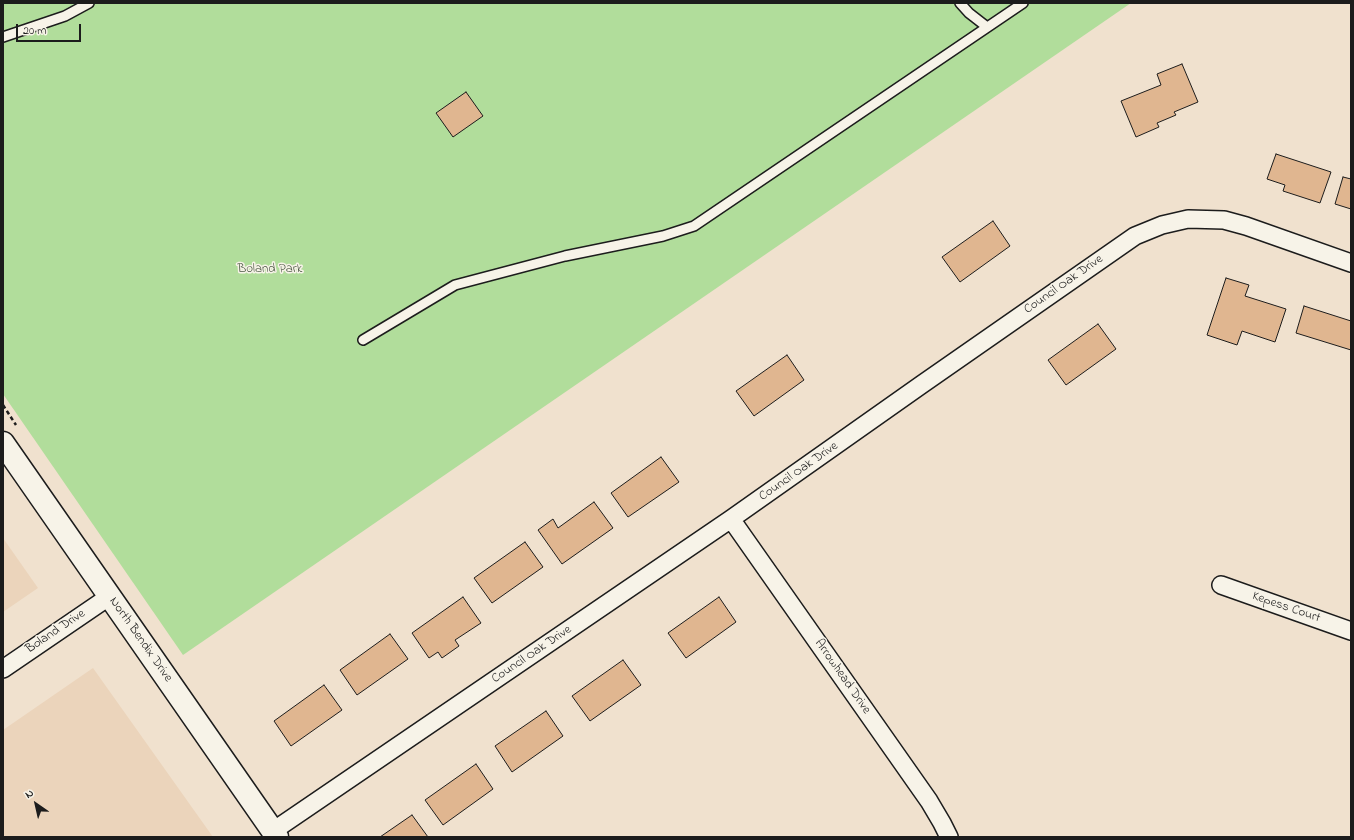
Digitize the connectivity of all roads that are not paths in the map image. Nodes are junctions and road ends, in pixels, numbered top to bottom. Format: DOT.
graph roads {
  1 [pos="89,3"];
  2 [pos="960,3"];
  3 [pos="1023,3"];
  4 [pos="987,27"];
  5 [pos="3,37"];
  6 [pos="1351,263"];
  7 [pos="363,340"];
  8 [pos="3,443"];
  9 [pos="731,519"];
  10 [pos="1221,585"];
  11 [pos="110,596"];
  12 [pos="1351,631"];
  13 [pos="3,669"];
  14 [pos="275,834"];
  15 [pos="949,837"];
  1 -- 5 [label="lane"];
  2 -- 4 [label="lane"];
  3 -- 4 [label="lane"];
  4 -- 7 [label="lane"];
  6 -- 9 [label="street, Council Oak Drive"];
  8 -- 11 [label="street, North Bendix Drive"];
  9 -- 14 [label="street, Council Oak Drive"];
  9 -- 15 [label="street, Arrowhead Drive"];
  10 -- 12 [label="street, Kepess Court"];
  11 -- 13 [label="street, Boland Drive"];
  11 -- 14 [label="street, North Bendix Drive"];
}
